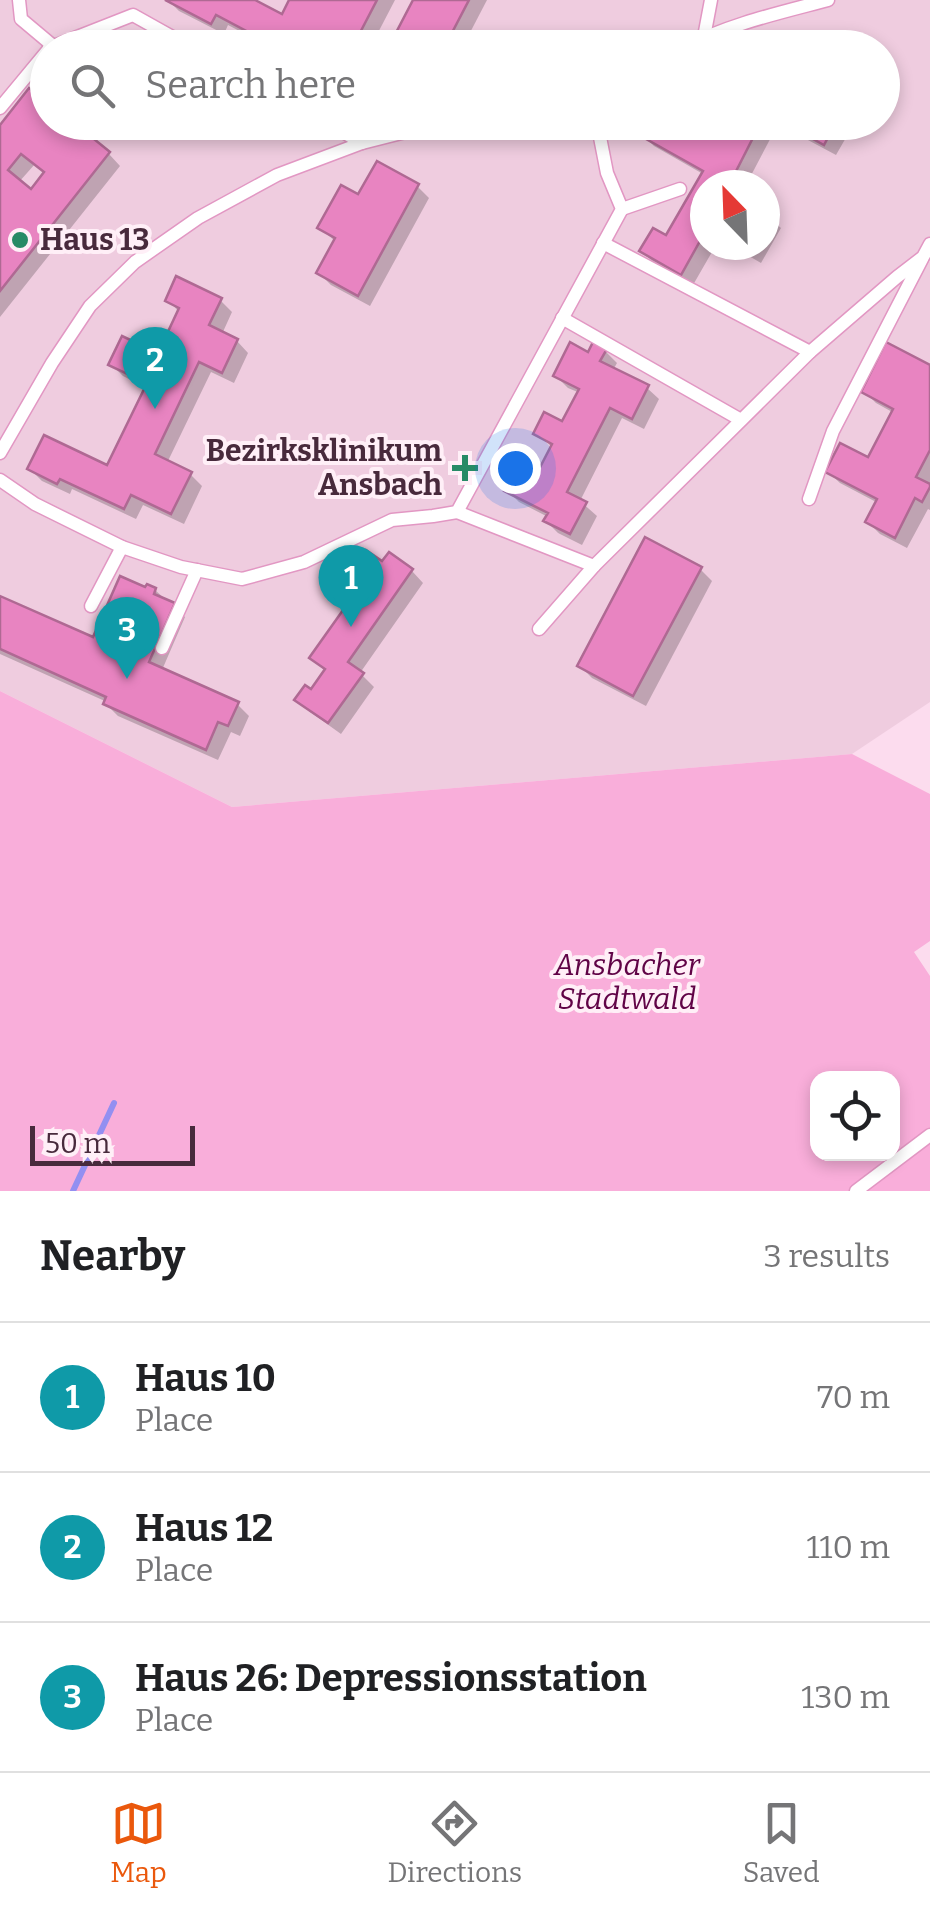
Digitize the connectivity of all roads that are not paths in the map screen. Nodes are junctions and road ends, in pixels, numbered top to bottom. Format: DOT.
graph roads {
  1 [pos="19,0"];
  2 [pos="710,0"];
  3 [pos="828,0"];
  4 [pos="32,30"];
  5 [pos="94,30"];
  6 [pos="160,30"];
  7 [pos="705,30"];
  8 [pos="724,30"];
  9 [pos="30,71"];
  10 [pos="0,108"];
  11 [pos="357,140"];
  12 [pos="374,140"];
  13 [pos="601,140"];
  14 [pos="362,143"];
  15 [pos="680,189"];
  16 [pos="622,209"];
  17 [pos="602,242"];
  18 [pos="927,251"];
  19 [pos="562,318"];
  20 [pos="810,352"];
  21 [pos="742,420"];
  22 [pos="0,454"];
  23 [pos="0,480"];
  24 [pos="809,499"];
  25 [pos="457,512"];
  26 [pos="122,547"];
  27 [pos="594,566"];
  28 [pos="197,570"];
  29 [pos="91,606"];
  30 [pos="539,628"];
  31 [pos="162,648"];
  32 [pos="930,1135"];
  33 [pos="856,1191"];
  1 -- 4 [label="lane"];
  2 -- 7 [label="lane"];
  3 -- 8 [label="lane"];
  5 -- 6 [label="lane"];
  9 -- 10 [label="lane"];
  11 -- 14 [label="lane"];
  12 -- 14 [label="lane"];
  13 -- 16 [label="lane"];
  14 -- 22 [label="lane"];
  15 -- 16 [label="lane"];
  16 -- 17 [label="lane"];
  17 -- 19 [label="lane"];
  17 -- 20 [label="lane"];
  18 -- 20 [label="lane"];
  18 -- 24 [label="lane"];
  19 -- 21 [label="lane"];
  19 -- 25 [label="lane"];
  20 -- 21 [label="lane"];
  21 -- 27 [label="lane"];
  23 -- 26 [label="lane"];
  25 -- 27 [label="lane"];
  25 -- 28 [label="lane"];
  26 -- 28 [label="lane"];
  26 -- 29 [label="lane"];
  27 -- 30 [label="lane"];
  28 -- 31 [label="lane"];
  32 -- 33 [label="lane"];
}
